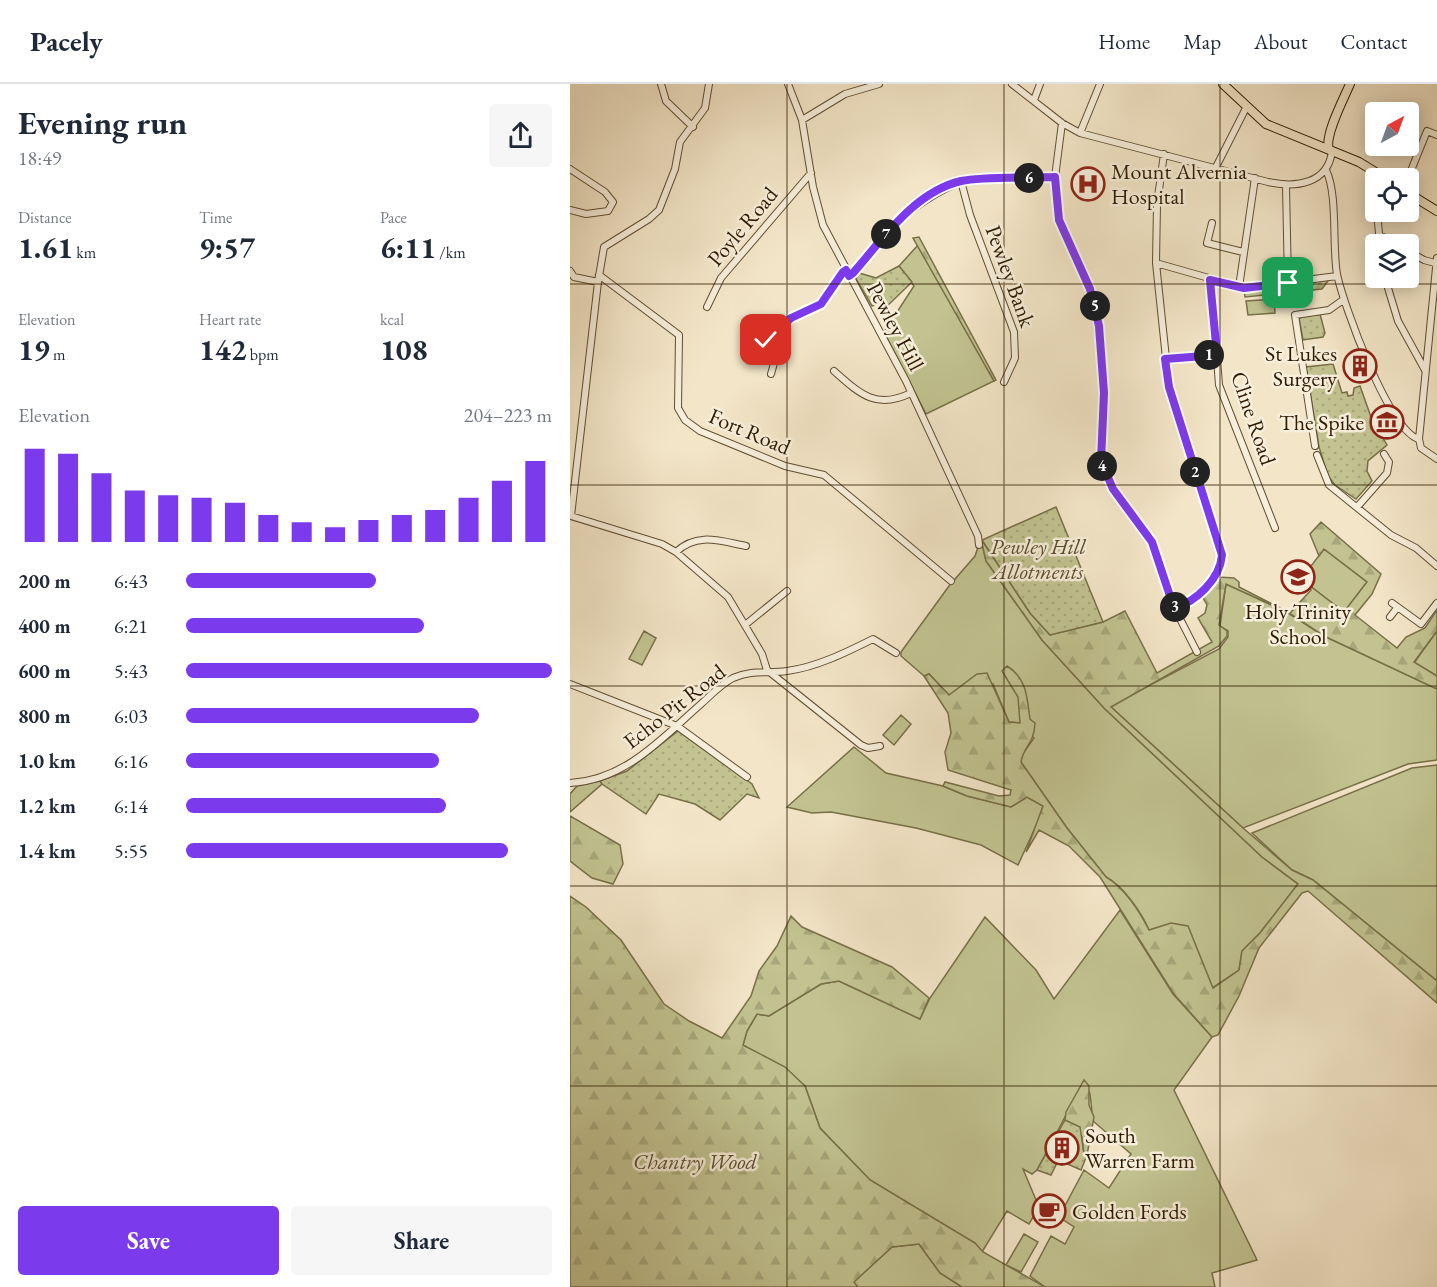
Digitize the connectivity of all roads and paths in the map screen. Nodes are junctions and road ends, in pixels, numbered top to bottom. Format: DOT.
graph roads {
  1 [pos="661,84"];
  2 [pos="709,84"];
  3 [pos="788,84"];
  4 [pos="879,84"];
  5 [pos="1012,84"];
  6 [pos="1040,84"];
  7 [pos="1100,84"];
  8 [pos="1222,84"];
  9 [pos="1350,84"];
  10 [pos="1034,100"];
  11 [pos="1246,108"];
  12 [pos="802,120"];
  13 [pos="1062,123"];
  14 [pos="693,127"];
  15 [pos="1080,133"];
  16 [pos="1437,135"];
  17 [pos="1331,150"];
  18 [pos="1164,154"];
  19 [pos="1216,167"];
  20 [pos="1412,168"];
  21 [pos="570,169"];
  22 [pos="1365,169"];
  23 [pos="1326,170"];
  24 [pos="811,173"];
  25 [pos="1055,177"];
  26 [pos="1255,178"];
  27 [pos="961,181"];
  28 [pos="1286,186"];
  29 [pos="1419,200"];
  30 [pos="570,210"];
  31 [pos="1437,211"];
  32 [pos="1212,224"];
  33 [pos="1243,252"];
  34 [pos="1419,257"];
  35 [pos="1436,260"];
  36 [pos="1156,263"];
  37 [pos="570,271"];
  38 [pos="848,273"];
  39 [pos="1337,276"];
  40 [pos="598,279"];
  41 [pos="1210,280"];
  42 [pos="1288,283"];
  43 [pos="1239,287"];
  44 [pos="1388,288"];
  45 [pos="1343,300"];
  46 [pos="707,307"];
  47 [pos="1217,355"];
  48 [pos="1165,359"];
  49 [pos="1425,370"];
  50 [pos="834,371"];
  51 [pos="771,374"];
  52 [pos="1004,382"];
  53 [pos="911,393"];
  54 [pos="1419,439"];
  55 [pos="1315,446"];
  56 [pos="1384,454"];
  57 [pos="1317,455"];
  58 [pos="1437,459"];
  59 [pos="572,495"];
  60 [pos="1358,506"];
  61 [pos="571,516"];
  62 [pos="1275,528"];
  63 [pos="979,545"];
  64 [pos="746,546"];
  65 [pos="676,552"];
  66 [pos="1437,566"];
  67 [pos="951,581"];
  68 [pos="787,591"];
  69 [pos="1437,603"];
  70 [pos="1174,608"];
  71 [pos="1390,617"];
  72 [pos="745,625"];
  73 [pos="1197,652"];
  74 [pos="896,653"];
  75 [pos="767,670"];
  76 [pos="570,684"];
  77 [pos="676,726"];
  78 [pos="880,746"];
  79 [pos="747,777"];
  80 [pos="570,783"];
  1 -- 14 [label="street"];
  2 -- 14 [label="street"];
  3 -- 12 [label="street, Pewley Hill"];
  4 -- 12 [label="street"];
  5 -- 10 [label="street"];
  6 -- 10 [label="street"];
  7 -- 15 [label="street"];
  8 -- 11 [label="main road"];
  9 -- 17 [label="main road"];
  10 -- 13 [label="street"];
  11 -- 17 [label="main road"];
  11 -- 19 [label="street"];
  12 -- 24 [label="street, Pewley Hill"];
  13 -- 15 [label="street"];
  13 -- 25 [label="street"];
  14 -- 40 [label="street"];
  15 -- 18 [label="street"];
  16 -- 20 [label="street"];
  17 -- 22 [label="main road"];
  17 -- 23 [label="street"];
  18 -- 19 [label="street"];
  18 -- 36 [label="street"];
  19 -- 26 [label="street"];
  21 -- 30 [label="street"];
  23 -- 28 [label="street"];
  23 -- 39 [label="street"];
  24 -- 38 [label="street, Pewley Hill"];
  24 -- 46 [label="street, Poyle Road"];
  25 -- 27 [label="street"];
  25 -- 70 [label="street"];
  26 -- 28 [label="street"];
  26 -- 33 [label="street"];
  27 -- 38 [label="street"];
  27 -- 52 [label="street, Pewley Bank"];
  28 -- 42 [label="street"];
  29 -- 31 [label="main road"];
  32 -- 33 [label="street"];
  33 -- 43 [label="street"];
  34 -- 35 [label="street"];
  35 -- 49 [label="street"];
  36 -- 41 [label="street"];
  36 -- 48 [label="street"];
  37 -- 40 [label="street"];
  38 -- 51 [label="street"];
  38 -- 53 [label="street, Pewley Hill"];
  39 -- 42 [label="street"];
  39 -- 45 [label="street"];
  40 -- 59 [label="street"];
  40 -- 67 [label="street, Fort Road"];
  41 -- 43 [label="street"];
  41 -- 47 [label="street, Cline Road"];
  42 -- 43 [label="street"];
  44 -- 49 [label="street"];
  45 -- 54 [label="street"];
  45 -- 55 [label="street"];
  47 -- 48 [label="street"];
  47 -- 62 [label="street, Cline Road"];
  48 -- 70 [label="street"];
  49 -- 54 [label="street"];
  50 -- 53 [label="street"];
  53 -- 63 [label="street, Pewley Hill"];
  54 -- 58 [label="street"];
  56 -- 60 [label="street"];
  57 -- 60 [label="street"];
  59 -- 61 [label="street"];
  60 -- 66 [label="street"];
  61 -- 65 [label="street"];
  64 -- 65 [label="street"];
  65 -- 72 [label="street"];
  68 -- 72 [label="street"];
  69 -- 71 [label="street"];
  70 -- 73 [label="street"];
  72 -- 75 [label="street"];
  74 -- 75 [label="street, Echo Pit Road"];
  75 -- 77 [label="street, Echo Pit Road"];
  75 -- 78 [label="street"];
  76 -- 77 [label="street"];
  77 -- 79 [label="street"];
  77 -- 80 [label="street, Echo Pit Road"];
}
